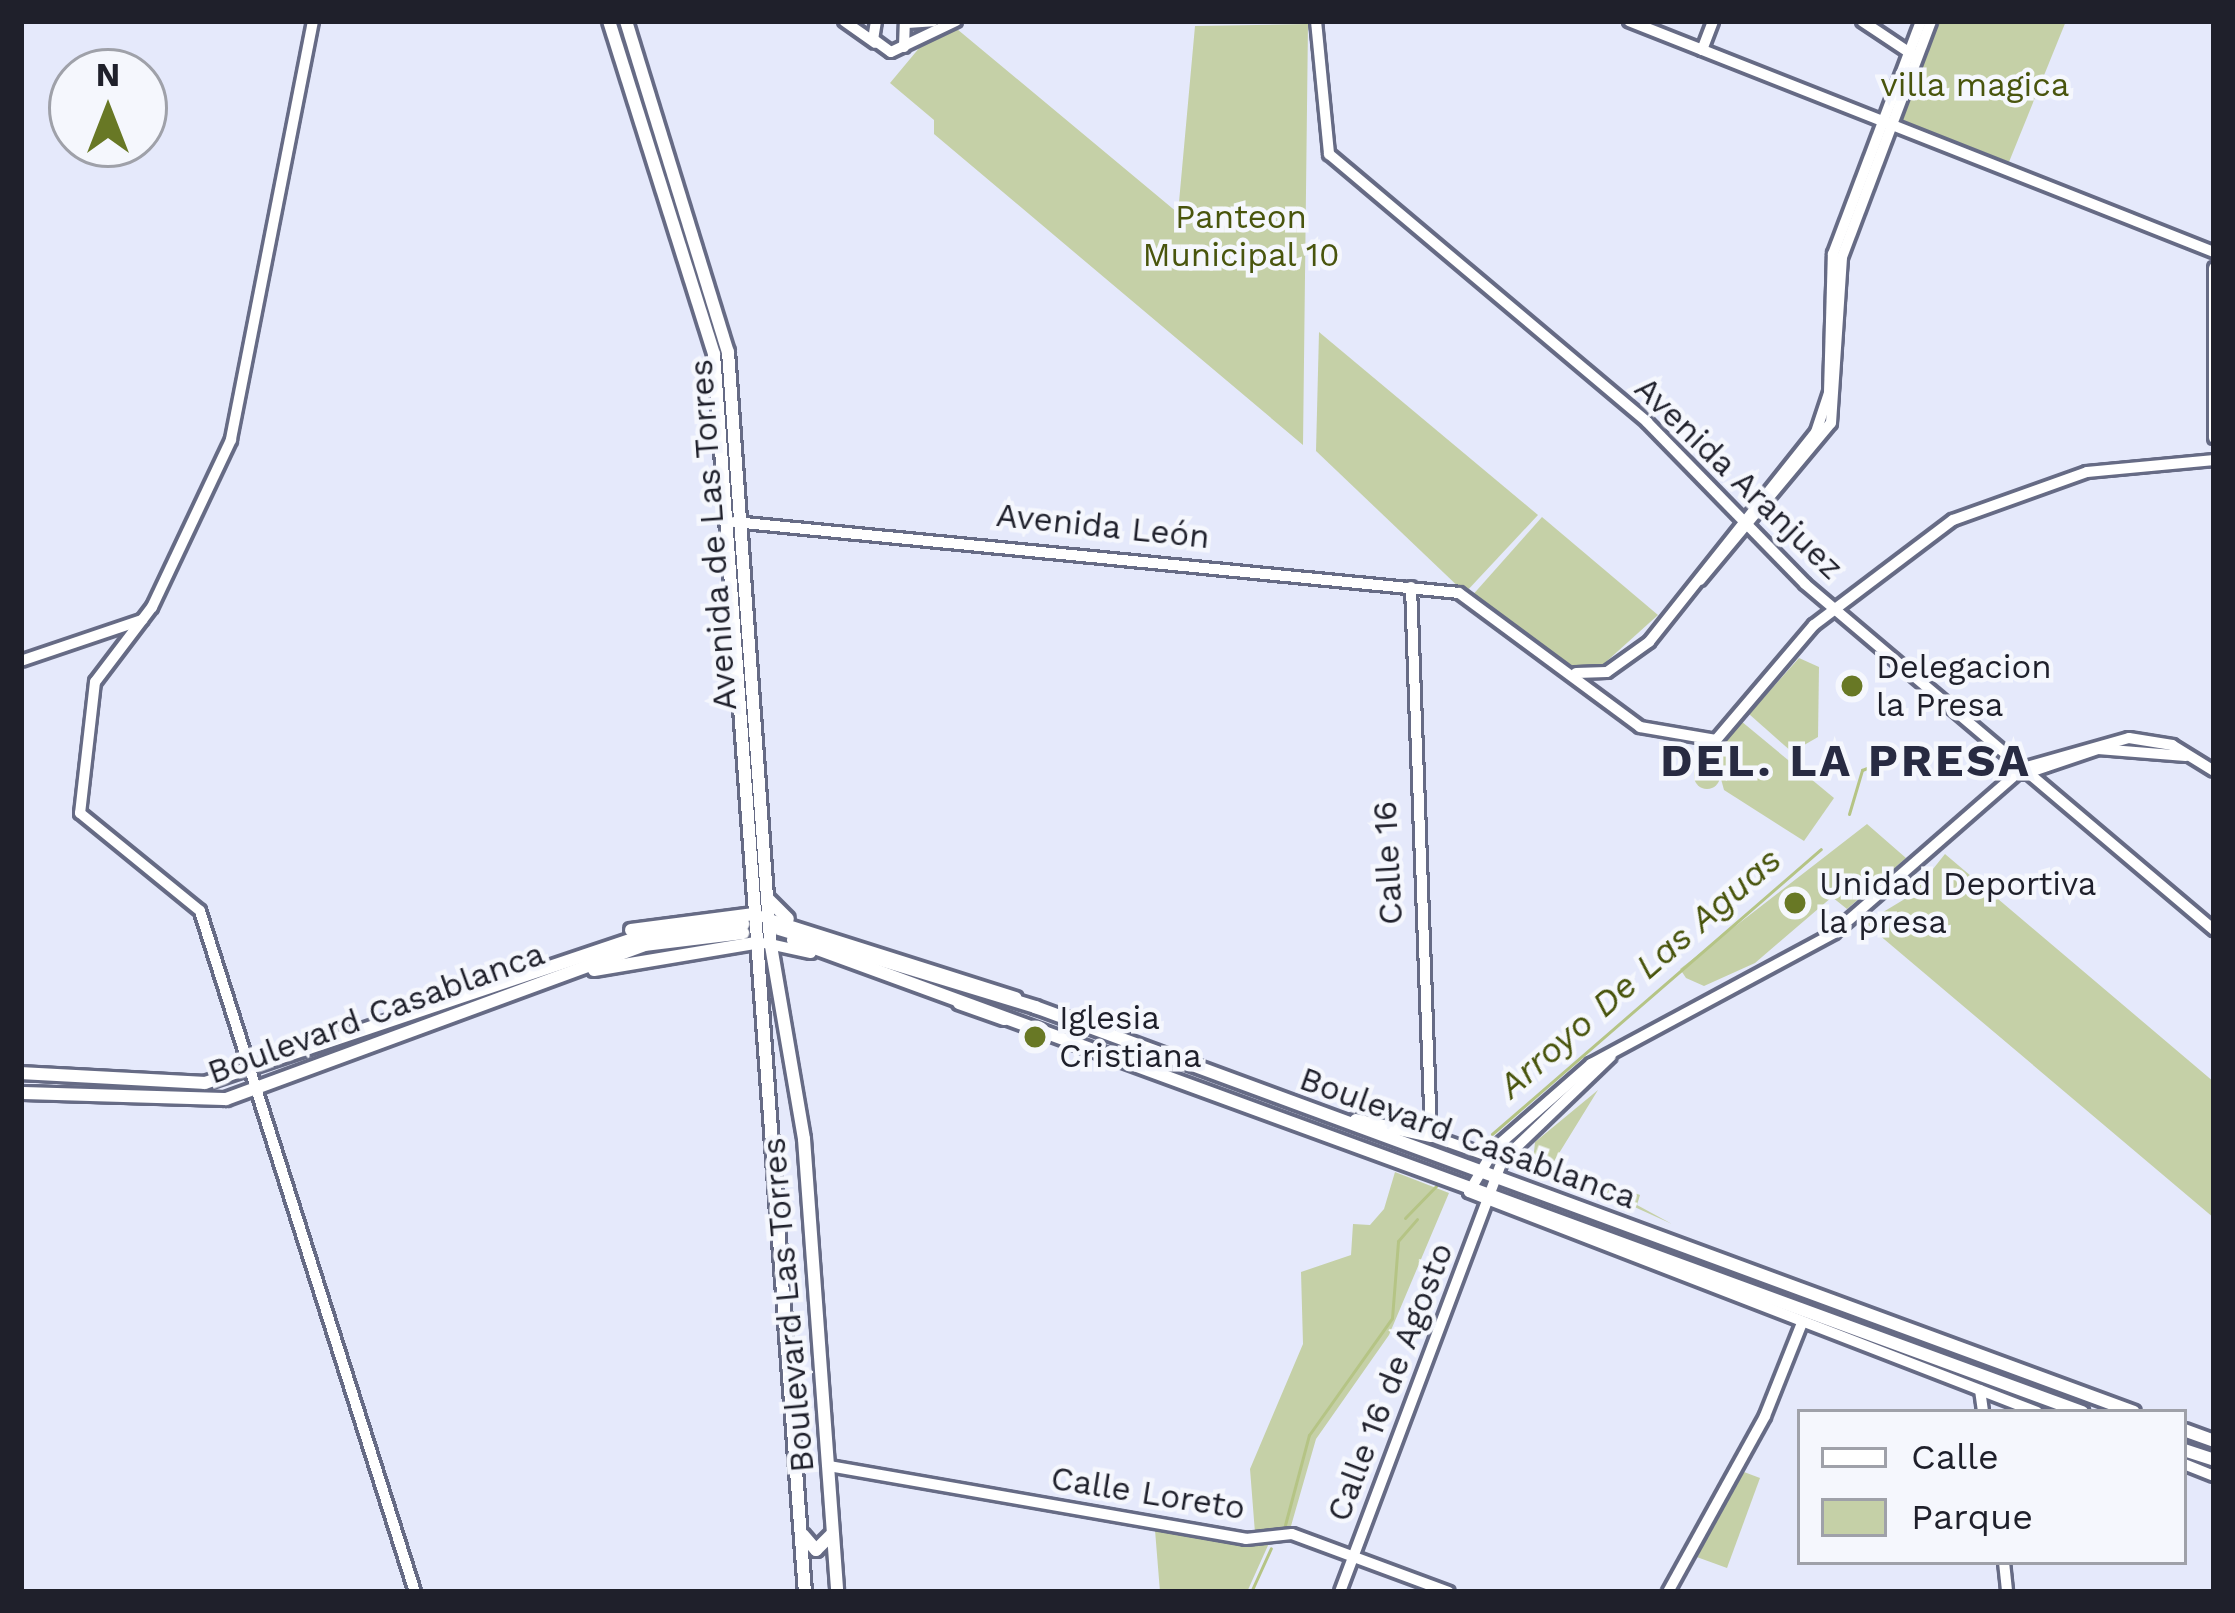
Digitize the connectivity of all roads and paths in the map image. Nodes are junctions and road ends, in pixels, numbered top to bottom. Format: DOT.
graph roads {
  1 [pos="313,21"];
  2 [pos="609,21"];
  3 [pos="626,21"];
  4 [pos="844,21"];
  5 [pos="877,21"];
  6 [pos="933,21"];
  7 [pos="956,21"];
  8 [pos="1316,21"];
  9 [pos="1629,21"];
  10 [pos="1713,21"];
  11 [pos="1862,21"];
  12 [pos="1922,21"];
  13 [pos="1931,21"];
  14 [pos="906,22"];
  15 [pos="875,43"];
  16 [pos="904,47"];
  17 [pos="1702,50"];
  18 [pos="1914,55"];
  19 [pos="1887,125"];
  20 [pos="2214,252"];
  21 [pos="2214,268"];
  22 [pos="2214,438"];
  23 [pos="2214,460"];
  24 [pos="724,520"];
  25 [pos="740,523"];
  26 [pos="1747,526"];
  27 [pos="1411,587"];
  28 [pos="1833,608"];
  29 [pos="145,619"];
  30 [pos="21,662"];
  31 [pos="1573,672"];
  32 [pos="2214,771"];
  33 [pos="2022,772"];
  34 [pos="766,892"];
  35 [pos="752,922"];
  36 [pos="2214,930"];
  37 [pos="774,934"];
  38 [pos="572,964"];
  39 [pos="959,1003"];
  40 [pos="1034,1024"];
  41 [pos="1613,1053"];
  42 [pos="249,1069"];
  43 [pos="21,1073"];
  44 [pos="256,1090"];
  45 [pos="21,1094"];
  46 [pos="1334,1117"];
  47 [pos="1431,1136"];
  48 [pos="1490,1154"];
  49 [pos="1502,1161"];
  50 [pos="1479,1169"];
  51 [pos="1496,1177"];
  52 [pos="1472,1185"];
  53 [pos="1488,1198"];
  54 [pos="1802,1323"];
  55 [pos="1980,1390"];
  56 [pos="1983,1409"];
  57 [pos="2019,1409"];
  58 [pos="2074,1409"];
  59 [pos="2126,1409"];
  60 [pos="829,1466"];
  61 [pos="800,1528"];
  62 [pos="832,1528"];
  63 [pos="1352,1557"];
  64 [pos="804,1572"];
  65 [pos="415,1592"];
  66 [pos="805,1592"];
  67 [pos="837,1592"];
  68 [pos="1340,1592"];
  69 [pos="1449,1592"];
  70 [pos="1668,1592"];
  1 -- 29 [label="street"];
  2 -- 24 [label="main road, Avenida de Las Torres"];
  3 -- 25 [label="main road, Avenida de Las Torres"];
  4 -- 15 [label="street"];
  5 -- 15 [label="street"];
  6 -- 14 [label="street"];
  7 -- 16 [label="street"];
  8 -- 26 [label="street, Avenida Aranjuez"];
  9 -- 17 [label="street"];
  10 -- 17 [label="street"];
  11 -- 18 [label="street"];
  12 -- 18 [label="street"];
  13 -- 18 [label="street"];
  14 -- 16 [label="street"];
  15 -- 16 [label="street"];
  17 -- 19 [label="street"];
  18 -- 19 [label="street"];
  19 -- 20 [label="street"];
  19 -- 26 [label="street"];
  21 -- 22 [label="street"];
  23 -- 28 [label="street"];
  24 -- 25 [label="street, Avenida León"];
  24 -- 35 [label="main road, Avenida de Las Torres"];
  25 -- 27 [label="street, Avenida León"];
  25 -- 34 [label="main road, Avenida de Las Torres"];
  26 -- 28 [label="street, Avenida Aranjuez"];
  26 -- 31 [label="street"];
  27 -- 31 [label="street, Avenida León"];
  27 -- 47 [label="street, Calle 16"];
  28 -- 31 [label="street, Avenida León"];
  28 -- 33 [label="street, Avenida Aranjuez"];
  29 -- 30 [label="street"];
  29 -- 42 [label="street"];
  32 -- 33 [label="street"];
  33 -- 36 [label="street, Avenida Aranjuez"];
  33 -- 41 [label="street"];
  34 -- 35 [label="main road, Avenida de Las Torres"];
  34 -- 37 [label="main road"];
  35 -- 37 [label="main road"];
  35 -- 37 [label="street"];
  35 -- 38 [label="main road, Boulevard Casablanca"];
  35 -- 38 [label="main road"];
  37 -- 38 [label="main road"];
  37 -- 39 [label="street"];
  37 -- 40 [label="main road, Boulevard Casablanca"];
  37 -- 46 [label="main road, Boulevard Casablanca"];
  37 -- 60 [label="main road, Boulevard Las Torres"];
  37 -- 61 [label="main road, Boulevard Las Torres"];
  38 -- 42 [label="main road, Boulevard Casablanca"];
  38 -- 44 [label="main road, Boulevard Casablanca"];
  39 -- 40 [label="main road"];
  40 -- 52 [label="main road, Boulevard Casablanca"];
  41 -- 48 [label="street"];
  41 -- 49 [label="street"];
  42 -- 43 [label="main road, Boulevard Casablanca"];
  42 -- 44 [label="street"];
  44 -- 45 [label="main road, Boulevard Casablanca"];
  44 -- 65 [label="street"];
  46 -- 47 [label="main road"];
  46 -- 50 [label="main road, Boulevard Casablanca"];
  47 -- 48 [label="street"];
  48 -- 49 [label="street"];
  48 -- 50 [label="street"];
  49 -- 51 [label="street, Calle 16 de Agosto"];
  50 -- 51 [label="main road, Boulevard Casablanca"];
  50 -- 52 [label="street"];
  51 -- 53 [label="street, Calle 16 de Agosto"];
  51 -- 59 [label="main road, Boulevard Casablanca"];
  52 -- 53 [label="main road, Boulevard Casablanca"];
  53 -- 54 [label="street"];
  53 -- 58 [label="main road, Boulevard Casablanca"];
  53 -- 63 [label="street, Calle 16 de Agosto"];
  54 -- 55 [label="street"];
  54 -- 70 [label="street"];
  55 -- 56 [label="street"];
  55 -- 57 [label="street"];
  60 -- 62 [label="main road, Boulevard Las Torres"];
  60 -- 63 [label="street, Calle Loreto"];
  61 -- 62 [label="main road"];
  61 -- 64 [label="main road, Boulevard Las Torres"];
  62 -- 67 [label="main road, Boulevard Las Torres"];
  63 -- 68 [label="street, Calle 16 de Agosto"];
  63 -- 69 [label="street, Calle Loreto"];
  64 -- 66 [label="main road, Boulevard Las Torres"];
  64 -- 67 [label="main road"];
}
